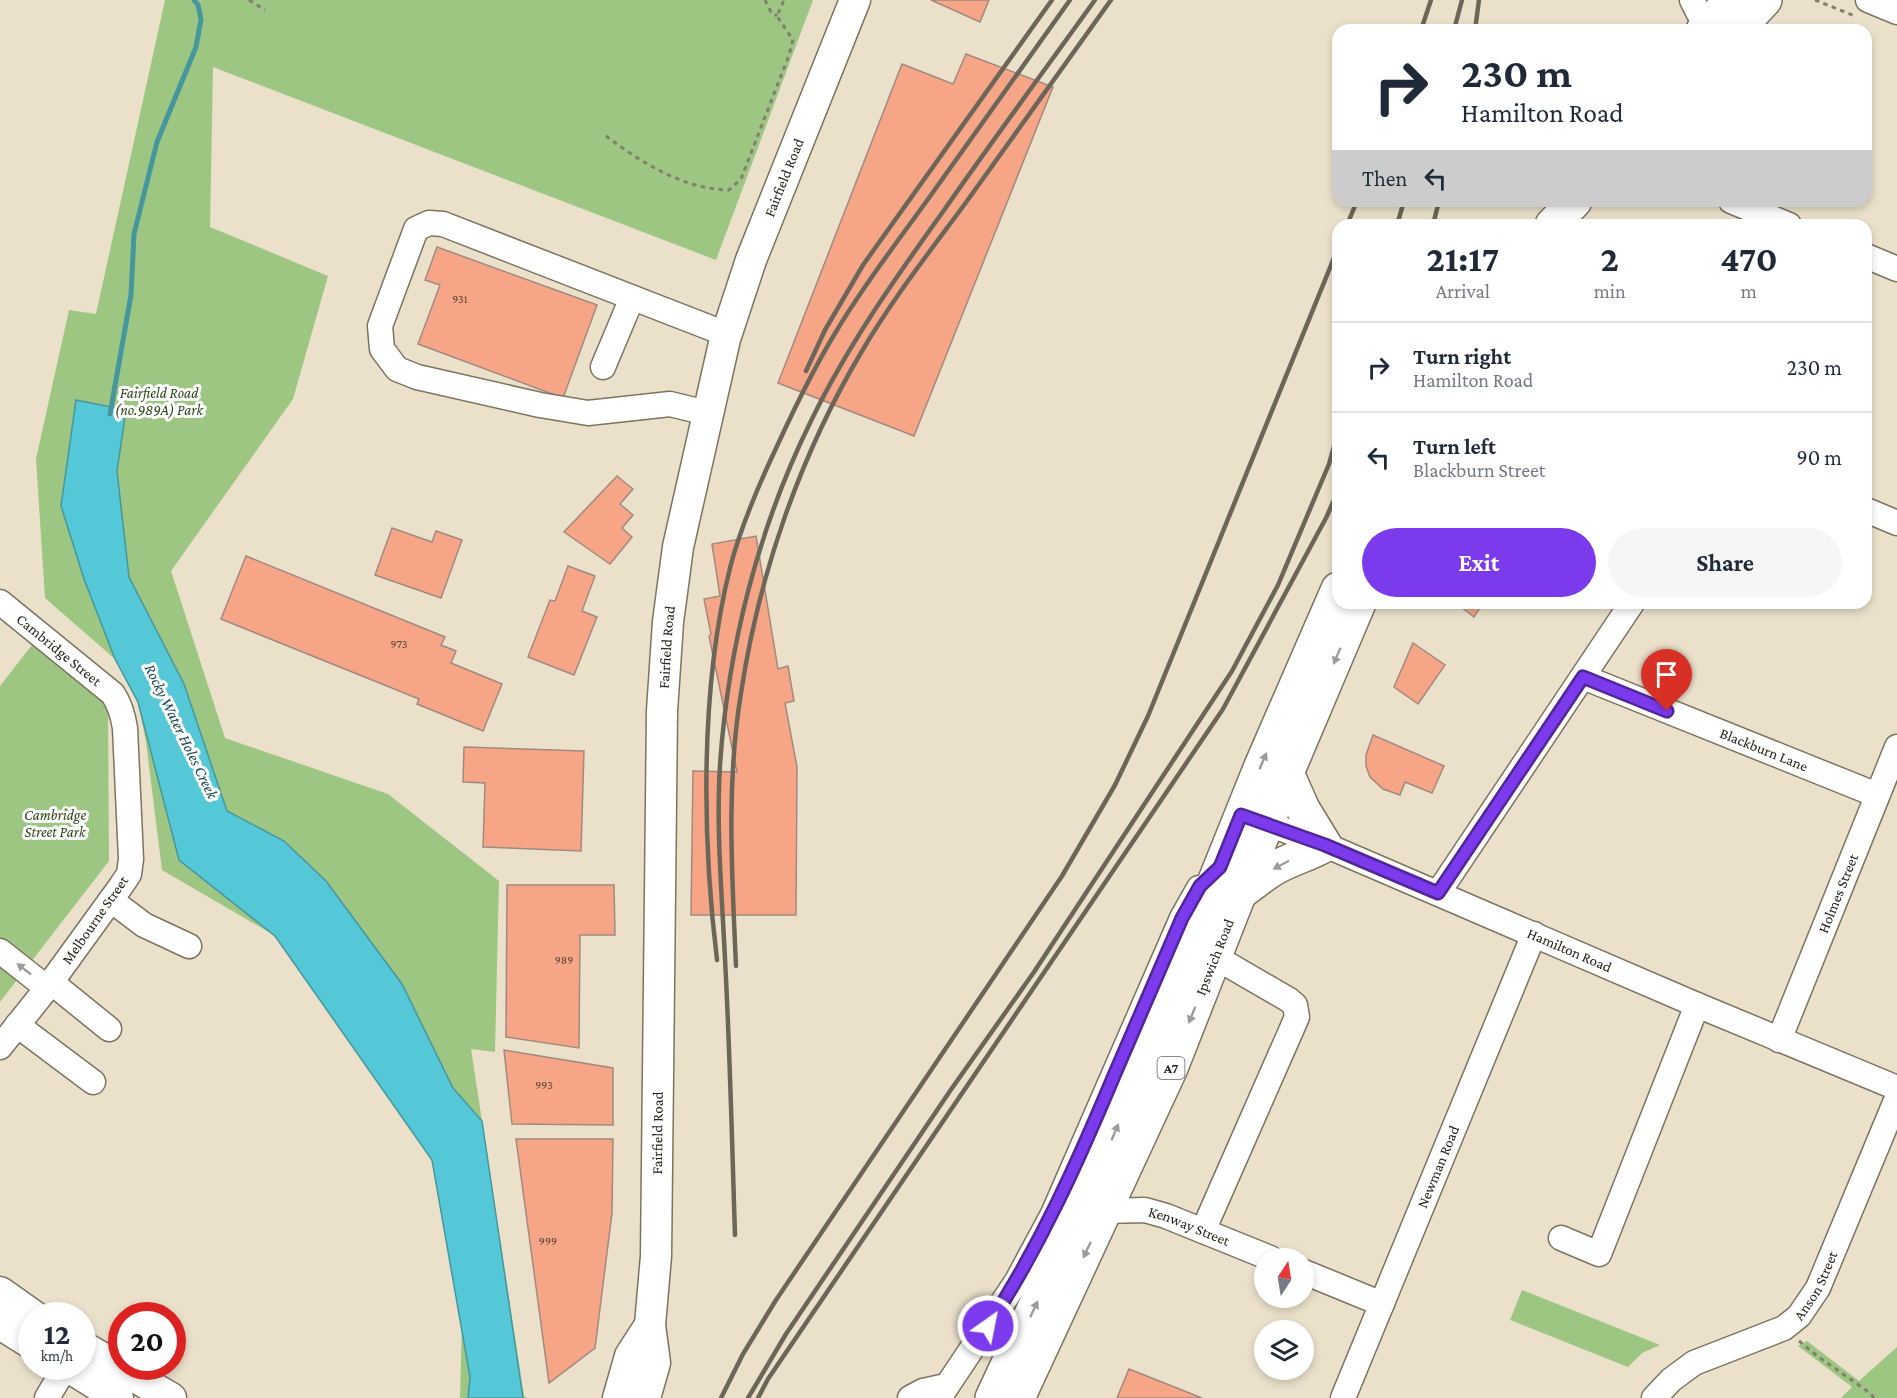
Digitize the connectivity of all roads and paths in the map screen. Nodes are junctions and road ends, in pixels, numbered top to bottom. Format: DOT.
graph roads {
  1 [pos="249,0"];
  2 [pos="765,0"];
  3 [pos="784,0"];
  4 [pos="855,0"];
  5 [pos="1731,0"];
  6 [pos="1765,0"];
  7 [pos="1868,0"];
  8 [pos="266,10"];
  9 [pos="1897,12"];
  10 [pos="777,16"];
  11 [pos="1710,21"];
  12 [pos="606,136"];
  13 [pos="1542,207"];
  14 [pos="1569,207"];
  15 [pos="1746,207"];
  16 [pos="1532,219"];
  17 [pos="1558,219"];
  18 [pos="1774,219"];
  19 [pos="1872,258"];
  20 [pos="1897,268"];
  21 [pos="632,298"];
  22 [pos="726,334"];
  23 [pos="603,367"];
  24 [pos="707,413"];
  25 [pos="1872,513"];
  26 [pos="1897,523"];
  27 [pos="0,602"];
  28 [pos="1332,606"];
  29 [pos="1356,609"];
  30 [pos="1628,609"];
  31 [pos="1583,677"];
  32 [pos="118,702"];
  33 [pos="1897,747"];
  34 [pos="1287,773"];
  35 [pos="1877,795"];
  36 [pos="1254,819"];
  37 [pos="1325,845"];
  38 [pos="1220,867"];
  39 [pos="1241,892"];
  40 [pos="1438,893"];
  41 [pos="111,900"];
  42 [pos="1534,934"];
  43 [pos="189,946"];
  44 [pos="0,951"];
  45 [pos="1215,957"];
  46 [pos="49,985"];
  47 [pos="1697,1005"];
  48 [pos="17,1025"];
  49 [pos="109,1029"];
  50 [pos="1779,1040"];
  51 [pos="0,1047"];
  52 [pos="93,1082"];
  53 [pos="1897,1088"];
  54 [pos="1897,1098"];
  55 [pos="1105,1211"];
  56 [pos="1203,1231"];
  57 [pos="1561,1238"];
  58 [pos="1254,1252"];
  59 [pos="1314,1276"];
  60 [pos="0,1292"];
  61 [pos="1382,1304"];
  62 [pos="18,1305"];
  63 [pos="1060,1307"];
  64 [pos="0,1324"];
  65 [pos="650,1325"];
  66 [pos="1784,1328"];
  67 [pos="18,1335"];
  68 [pos="96,1354"];
  69 [pos="58,1380"];
  70 [pos="89,1380"];
  71 [pos="942,1392"];
  72 [pos="996,1394"];
  73 [pos="46,1398"];
  74 [pos="118,1398"];
  75 [pos="171,1398"];
  76 [pos="618,1398"];
  77 [pos="645,1398"];
  78 [pos="910,1398"];
  79 [pos="1042,1398"];
  80 [pos="1343,1398"];
  81 [pos="1654,1398"];
  82 [pos="1874,1398"];
  1 -- 8 [label="path"];
  2 -- 10 [label="path"];
  3 -- 10 [label="path"];
  4 -- 22 [label="main road, Fairfield Road"];
  5 -- 11 [label="highway"];
  6 -- 11 [label="highway"];
  7 -- 9 [label="street"];
  10 -- 12 [label="path"];
  13 -- 16 [label="highway"];
  14 -- 17 [label="highway"];
  15 -- 18 [label="street"];
  19 -- 20 [label="street"];
  21 -- 22 [label="street"];
  21 -- 23 [label="street"];
  21 -- 24 [label="street"];
  22 -- 24 [label="main road, Fairfield Road"];
  24 -- 65 [label="main road, Fairfield Road"];
  25 -- 26 [label="street"];
  27 -- 32 [label="street, Cambridge Street"];
  36 -- 28 [label="highway, Ipswich Road / A7, one-way"];
  29 -- 34 [label="highway, Ipswich Road / A7, one-way"];
  30 -- 31 [label="street"];
  31 -- 35 [label="street, Blackburn Lane"];
  31 -- 40 [label="street"];
  32 -- 41 [label="street, Melbourne Street"];
  33 -- 35 [label="street, Holmes Street"];
  34 -- 36 [label="highway, Ipswich Road / A7"];
  34 -- 37 [label="highway"];
  35 -- 50 [label="street, Holmes Street"];
  36 -- 37 [label="street, Hamilton Road"];
  36 -- 38 [label="highway, Ipswich Road / A7"];
  36 -- 39 [label="highway, Ipswich Road / A7"];
  37 -- 39 [label="highway, one-way"];
  37 -- 40 [label="street, Hamilton Road"];
  38 -- 71 [label="street, Ipswich Road"];
  72 -- 38 [label="highway, Ipswich Road / A7, one-way"];
  39 -- 45 [label="highway, Ipswich Road / A7"];
  40 -- 42 [label="street, Hamilton Road"];
  41 -- 43 [label="street"];
  41 -- 46 [label="street, Melbourne Street"];
  42 -- 47 [label="street, Hamilton Road"];
  42 -- 61 [label="street, Newman Road"];
  46 -- 44 [label="street, one-way"];
  45 -- 55 [label="highway, Ipswich Road / A7, one-way"];
  45 -- 56 [label="street"];
  46 -- 48 [label="street, Melbourne Street"];
  46 -- 49 [label="street"];
  47 -- 50 [label="street, Hamilton Road"];
  47 -- 57 [label="street"];
  48 -- 51 [label="street, Melbourne Street"];
  48 -- 52 [label="street"];
  50 -- 53 [label="street, Hamilton Road"];
  54 -- 66 [label="street, Anson Street"];
  55 -- 56 [label="street, Kenway Street"];
  55 -- 63 [label="highway, Ipswich Road / A7, one-way"];
  56 -- 58 [label="street, Kenway Street"];
  59 -- 61 [label="street"];
  60 -- 62 [label="main road"];
  61 -- 80 [label="street, Newman Road"];
  63 -- 72 [label="highway, A7"];
  63 -- 79 [label="highway"];
  64 -- 67 [label="main road"];
  65 -- 76 [label="main road, Fairfield Road"];
  65 -- 77 [label="main road, Fairfield Road"];
  66 -- 81 [label="street, Anson Street"];
  66 -- 82 [label="path"];
  68 -- 75 [label="main road"];
  69 -- 73 [label="street"];
  70 -- 74 [label="main road"];
  71 -- 78 [label="street, Ipswich Road"];
}
